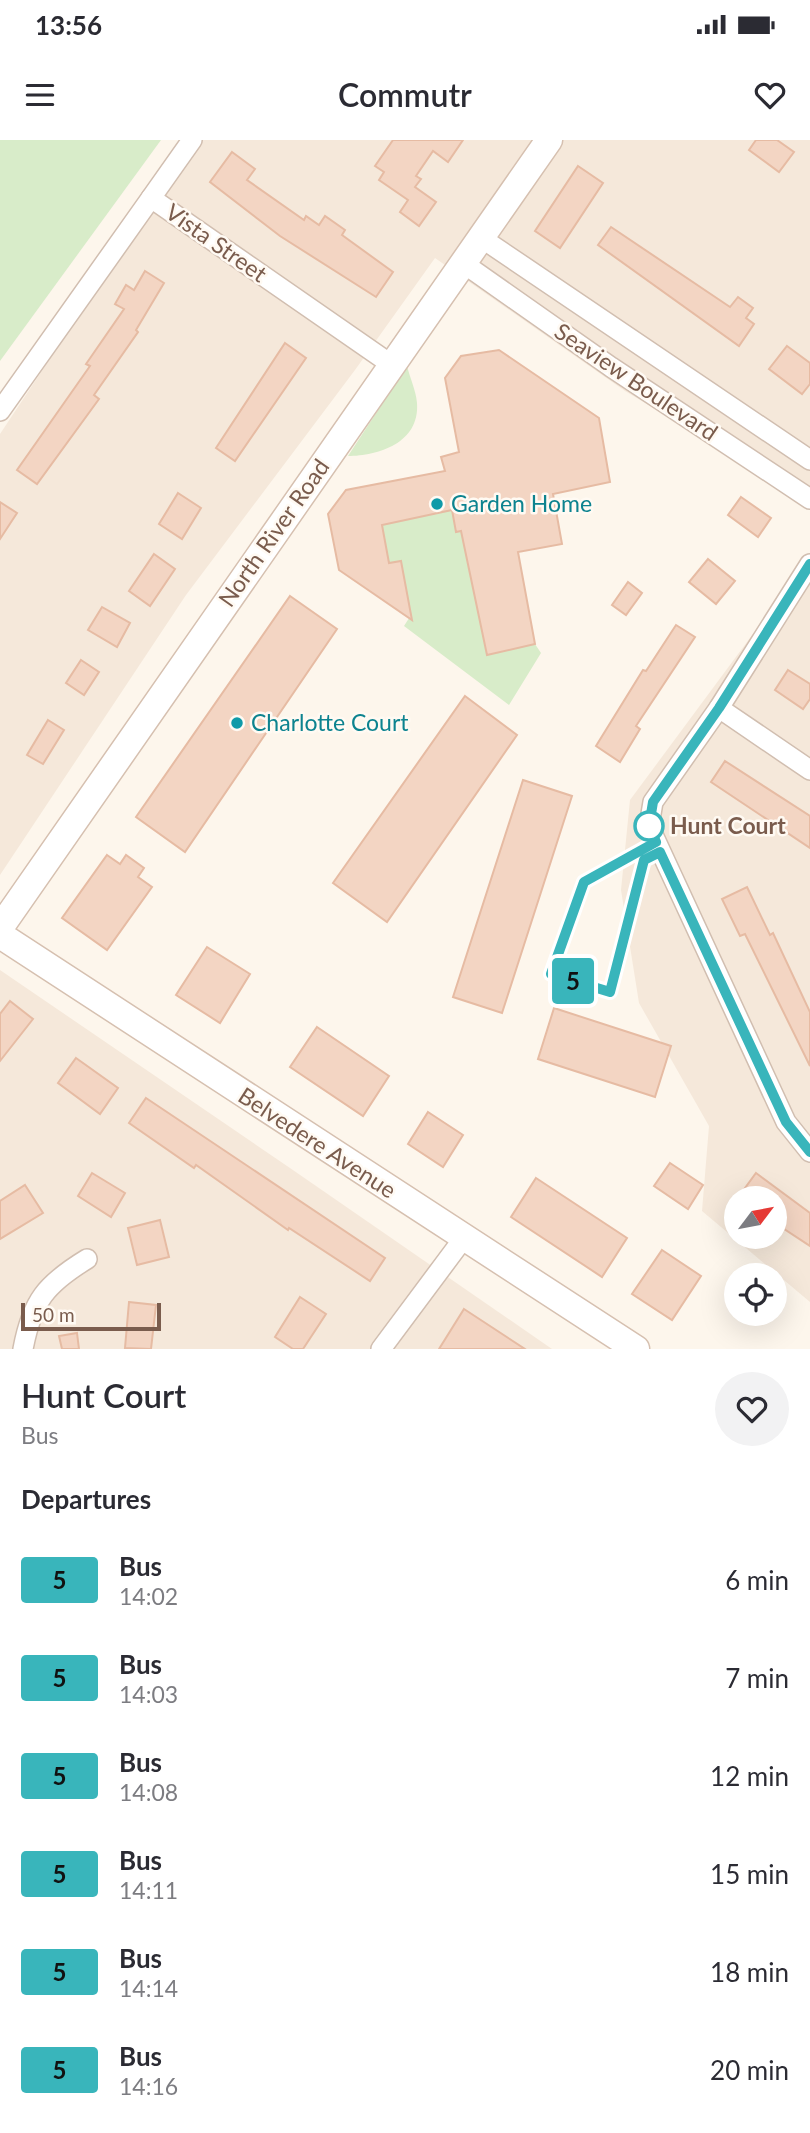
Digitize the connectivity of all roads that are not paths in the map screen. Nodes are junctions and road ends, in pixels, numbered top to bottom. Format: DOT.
graph roads {
  1 [pos="192,140"];
  2 [pos="550,140"];
  3 [pos="151,198"];
  4 [pos="480,237"];
  5 [pos="463,263"];
  6 [pos="392,365"];
  7 [pos="0,411"];
  8 [pos="810,460"];
  9 [pos="810,499"];
  10 [pos="810,564"];
  11 [pos="719,708"];
  12 [pos="810,770"];
  13 [pos="0,928"];
  14 [pos="0,935"];
  15 [pos="810,1152"];
  16 [pos="463,1240"];
  17 [pos="87,1259"];
  18 [pos="23,1349"];
  19 [pos="381,1349"];
  20 [pos="636,1349"];
  1 -- 3 [label="street"];
  2 -- 4 [label="main road, North River Road"];
  3 -- 6 [label="street, Vista Street"];
  3 -- 7 [label="street, Vista Street"];
  4 -- 5 [label="main road, North River Road"];
  4 -- 8 [label="street, Seaview Boulevard"];
  5 -- 6 [label="main road, North River Road"];
  5 -- 9 [label="street, Seaview Boulevard"];
  6 -- 13 [label="main road, North River Road"];
  10 -- 11 [label="street"];
  11 -- 12 [label="street"];
  11 -- 15 [label="street"];
  14 -- 16 [label="main road, Belvedere Avenue"];
  16 -- 19 [label="street"];
  16 -- 20 [label="main road, Belvedere Avenue"];
  17 -- 18 [label="street"];
}
